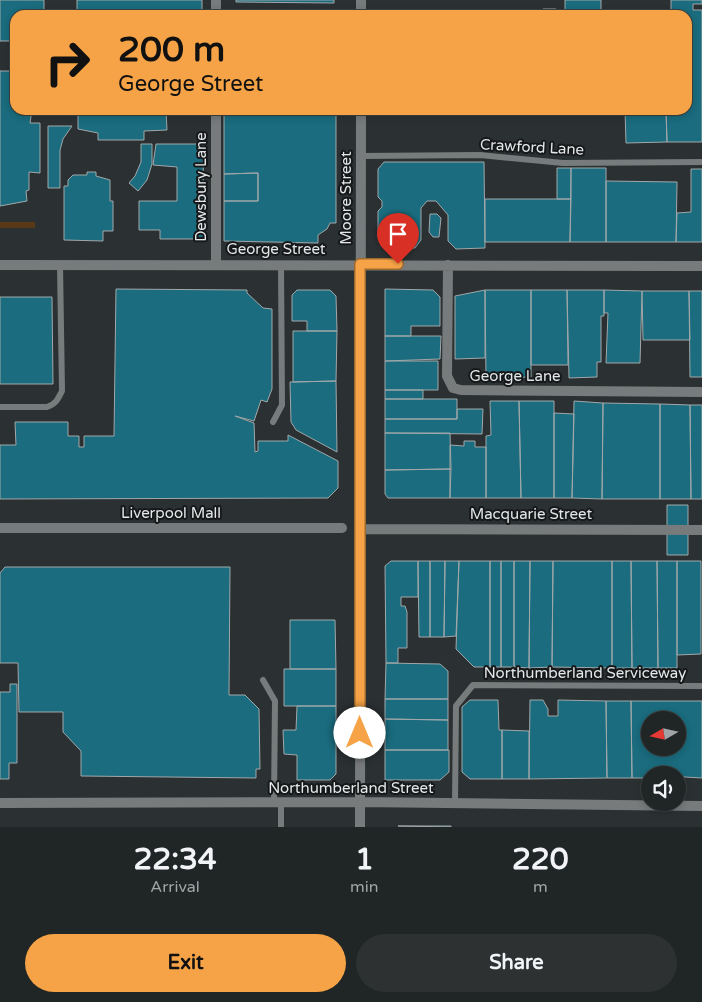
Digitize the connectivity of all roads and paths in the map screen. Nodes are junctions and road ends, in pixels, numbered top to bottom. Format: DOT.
graph roads {
  1 [pos="216,115"];
  2 [pos="361,115"];
  3 [pos="361,156"];
  4 [pos="702,162"];
  5 [pos="216,264"];
  6 [pos="282,264"];
  7 [pos="360,264"];
  8 [pos="0,265"];
  9 [pos="60,265"];
  10 [pos="448,265"];
  11 [pos="702,266"];
  12 [pos="702,392"];
  13 [pos="0,406"];
  14 [pos="273,422"];
  15 [pos="0,528"];
  16 [pos="342,528"];
  17 [pos="361,529"];
  18 [pos="702,530"];
  19 [pos="263,680"];
  20 [pos="702,686"];
  21 [pos="361,802"];
  22 [pos="0,803"];
  23 [pos="277,803"];
  24 [pos="455,804"];
  25 [pos="702,806"];
  26 [pos="281,827"];
  27 [pos="360,827"];
  1 -- 5 [label="street, Dewsbury Lane"];
  2 -- 3 [label="street, Moore Street"];
  3 -- 4 [label="lane, Crawford Lane"];
  3 -- 7 [label="street, Moore Street"];
  5 -- 6 [label="street, George Street"];
  5 -- 9 [label="street, George Street"];
  6 -- 7 [label="street, George Street"];
  6 -- 14 [label="lane"];
  7 -- 10 [label="street, George Street"];
  7 -- 17 [label="street, Moore Street"];
  8 -- 9 [label="street, George Street"];
  9 -- 13 [label="lane"];
  10 -- 11 [label="street, George Street"];
  10 -- 12 [label="street, George Lane"];
  15 -- 16 [label="street, Liverpool Mall"];
  17 -- 18 [label="street, Macquarie Street"];
  17 -- 21 [label="street, Moore Street"];
  19 -- 23 [label="lane"];
  20 -- 24 [label="lane, Northumberland Serviceway"];
  21 -- 23 [label="street, Northumberland Street"];
  21 -- 24 [label="street, Northumberland Street"];
  21 -- 27 [label="street, Moore Street"];
  22 -- 23 [label="street, Northumberland Street"];
  23 -- 26 [label="lane"];
  24 -- 25 [label="street, Northumberland Street"];
}
